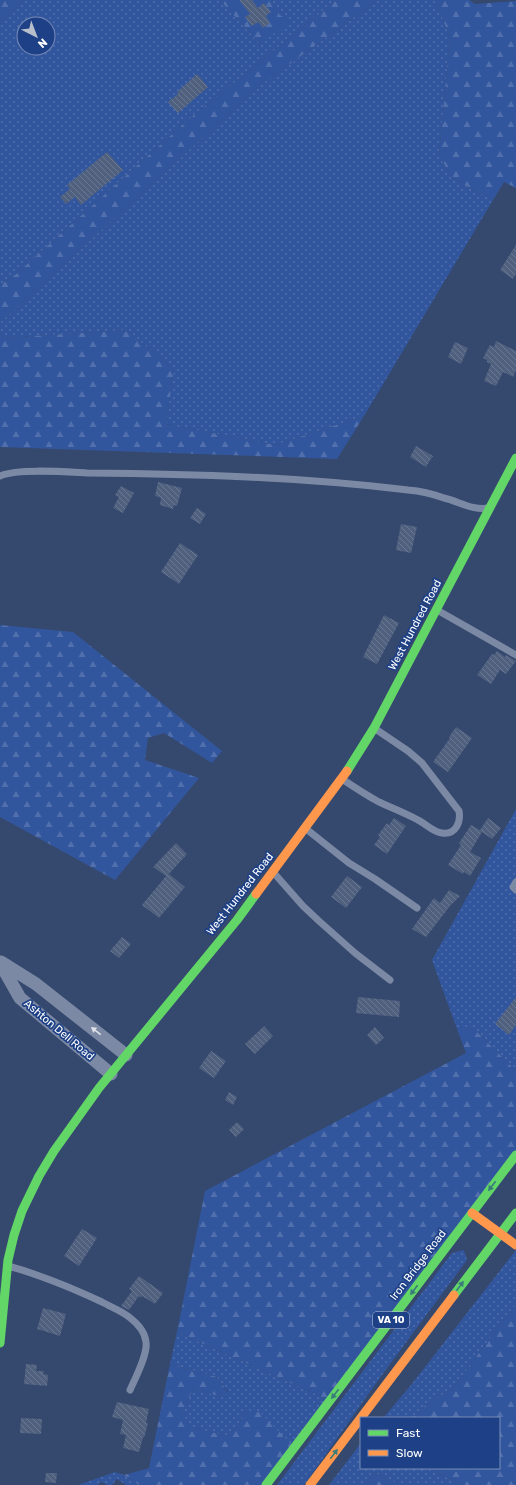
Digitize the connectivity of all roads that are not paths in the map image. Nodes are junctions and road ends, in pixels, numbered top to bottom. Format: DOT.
graph roads {
  1 [pos="516,458"];
  2 [pos="0,476"];
  3 [pos="490,507"];
  4 [pos="437,610"];
  5 [pos="516,655"];
  6 [pos="374,728"];
  7 [pos="342,779"];
  8 [pos="305,828"];
  9 [pos="273,871"];
  10 [pos="516,882"];
  11 [pos="516,890"];
  12 [pos="417,908"];
  13 [pos="0,962"];
  14 [pos="390,980"];
  15 [pos="126,1055"];
  16 [pos="111,1074"];
  17 [pos="516,1155"];
  18 [pos="472,1213"];
  19 [pos="516,1213"];
  20 [pos="500,1233"];
  21 [pos="516,1245"];
  22 [pos="5,1262"];
  23 [pos="0,1343"];
  24 [pos="130,1390"];
  25 [pos="361,1417"];
  26 [pos="360,1419"];
  27 [pos="266,1485"];
  28 [pos="310,1485"];
  1 -- 3 [label="street, West Hundred Road"];
  2 -- 3 [label="lane"];
  3 -- 4 [label="street, West Hundred Road"];
  4 -- 5 [label="lane"];
  4 -- 6 [label="street, West Hundred Road"];
  6 -- 7 [label="street, West Hundred Road"];
  6 -- 7 [label="lane"];
  7 -- 8 [label="street, West Hundred Road"];
  8 -- 9 [label="street, West Hundred Road"];
  8 -- 12 [label="lane"];
  9 -- 14 [label="lane"];
  9 -- 15 [label="street, West Hundred Road"];
  10 -- 11 [label="lane"];
  15 -- 13 [label="street, Ashton Dell Road, one-way"];
  13 -- 16 [label="street, Ashton Dell Road"];
  15 -- 16 [label="street, West Hundred Road"];
  16 -- 22 [label="street, West Hundred Road"];
  17 -- 18 [label="street, Iron Bridge Road / VA 10, one-way"];
  18 -- 20 [label="street"];
  18 -- 27 [label="street, Iron Bridge Road / VA 10, one-way"];
  19 -- 20 [label="street, VA 10"];
  20 -- 21 [label="street"];
  25 -- 20 [label="street, VA 10, one-way"];
  22 -- 23 [label="street, West Hundred Road"];
  22 -- 24 [label="lane"];
  28 -- 26 [label="street, VA 10, one-way"];
}
